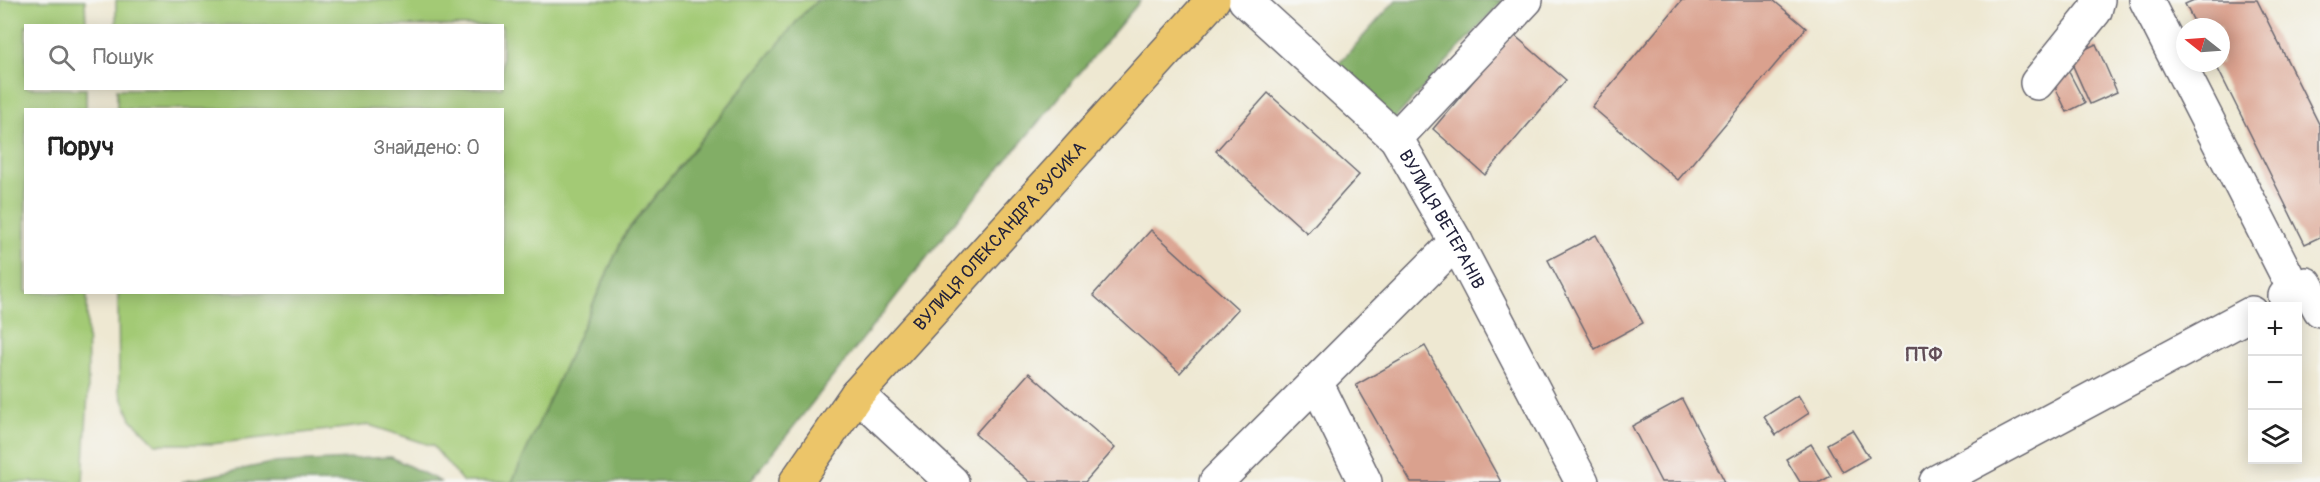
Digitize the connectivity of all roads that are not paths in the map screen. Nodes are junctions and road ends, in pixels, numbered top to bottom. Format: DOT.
graph roads {
  1 [pos="1213,0"];
  2 [pos="1245,0"];
  3 [pos="1526,0"];
  4 [pos="2098,0"];
  5 [pos="2146,0"];
  6 [pos="2037,83"];
  7 [pos="1396,138"];
  8 [pos="1456,242"];
  9 [pos="2295,291"];
  10 [pos="2273,302"];
  11 [pos="2320,310"];
  12 [pos="2248,316"];
  13 [pos="1316,382"];
  14 [pos="857,394"];
  15 [pos="796,482"];
  16 [pos="952,482"];
  17 [pos="1216,482"];
  18 [pos="1365,482"];
  19 [pos="1582,482"];
  20 [pos="1936,482"];
  1 -- 14 [label="main road, ВУЛИЦЯ ОЛЕКСАНДРА ЗУСИКА"];
  2 -- 7 [label="street, ВУЛИЦЯ ВЕТЕРАНІВ"];
  3 -- 7 [label="street"];
  4 -- 6 [label="street"];
  5 -- 9 [label="street"];
  7 -- 8 [label="street, ВУЛИЦЯ ВЕТЕРАНІВ"];
  8 -- 13 [label="street"];
  8 -- 19 [label="street, ВУЛИЦЯ ВЕТЕРАНІВ"];
  9 -- 10 [label="street"];
  9 -- 11 [label="street"];
  12 -- 20 [label="street"];
  13 -- 17 [label="street"];
  13 -- 18 [label="street"];
  14 -- 15 [label="main road, ВУЛИЦЯ ОЛЕКСАНДРА ЗУСИКА"];
  14 -- 16 [label="street"];
}
